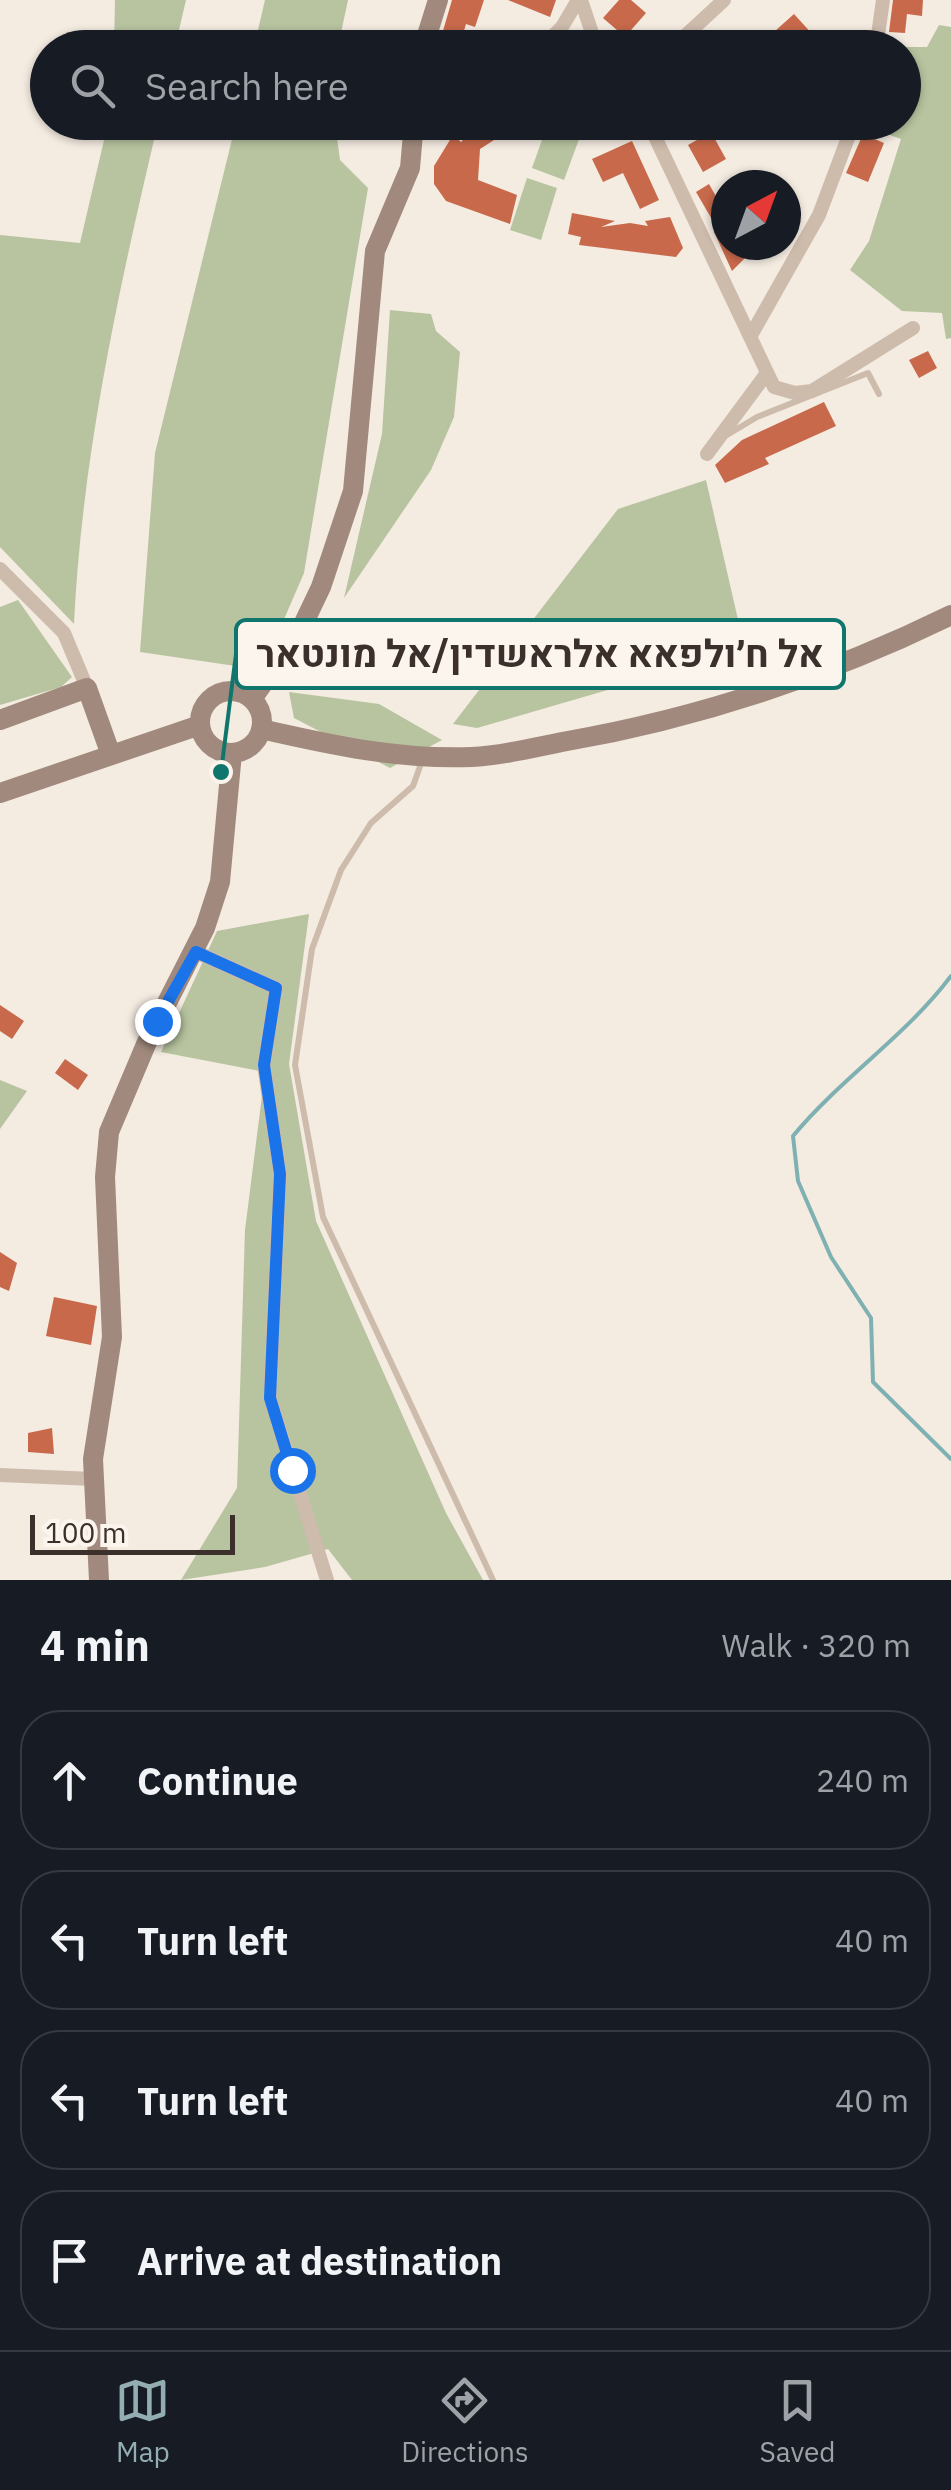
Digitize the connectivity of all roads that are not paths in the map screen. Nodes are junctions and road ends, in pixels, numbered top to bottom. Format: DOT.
graph roads {
  1 [pos="438,0"];
  2 [pos="580,0"];
  3 [pos="724,0"];
  4 [pos="883,0"];
  5 [pos="429,30"];
  6 [pos="560,30"];
  7 [pos="590,30"];
  8 [pos="692,30"];
  9 [pos="879,30"];
  10 [pos="412,140"];
  11 [pos="657,140"];
  12 [pos="847,140"];
  13 [pos="913,328"];
  14 [pos="750,336"];
  15 [pos="767,372"];
  16 [pos="879,394"];
  17 [pos="718,441"];
  18 [pos="707,454"];
  19 [pos="0,569"];
  20 [pos="951,615"];
  21 [pos="87,688"];
  22 [pos="252,699"];
  23 [pos="0,720"];
  24 [pos="200,725"];
  25 [pos="262,729"];
  26 [pos="232,753"];
  27 [pos="111,754"];
  28 [pos="423,757"];
  29 [pos="0,793"];
  30 [pos="196,952"];
  31 [pos="0,1476"];
  32 [pos="93,1479"];
  33 [pos="99,1580"];
  34 [pos="327,1580"];
  35 [pos="493,1580"];
  1 -- 5 [label="street"];
  2 -- 6 [label="street"];
  2 -- 7 [label="street"];
  3 -- 8 [label="street"];
  4 -- 9 [label="street"];
  10 -- 22 [label="street"];
  11 -- 14 [label="street"];
  12 -- 14 [label="street"];
  13 -- 15 [label="street"];
  14 -- 15 [label="street"];
  15 -- 17 [label="street"];
  16 -- 17 [label="lane"];
  17 -- 18 [label="street"];
  19 -- 21 [label="street"];
  20 -- 28 [label="street"];
  21 -- 23 [label="street"];
  21 -- 27 [label="street"];
  22 -- 24 [label="street"];
  22 -- 25 [label="street"];
  24 -- 26 [label="street"];
  24 -- 27 [label="street"];
  25 -- 26 [label="street"];
  25 -- 28 [label="street"];
  26 -- 30 [label="street"];
  27 -- 29 [label="street"];
  28 -- 35 [label="lane"];
  30 -- 32 [label="street"];
  30 -- 34 [label="street"];
  31 -- 32 [label="street"];
  32 -- 33 [label="street"];
}
